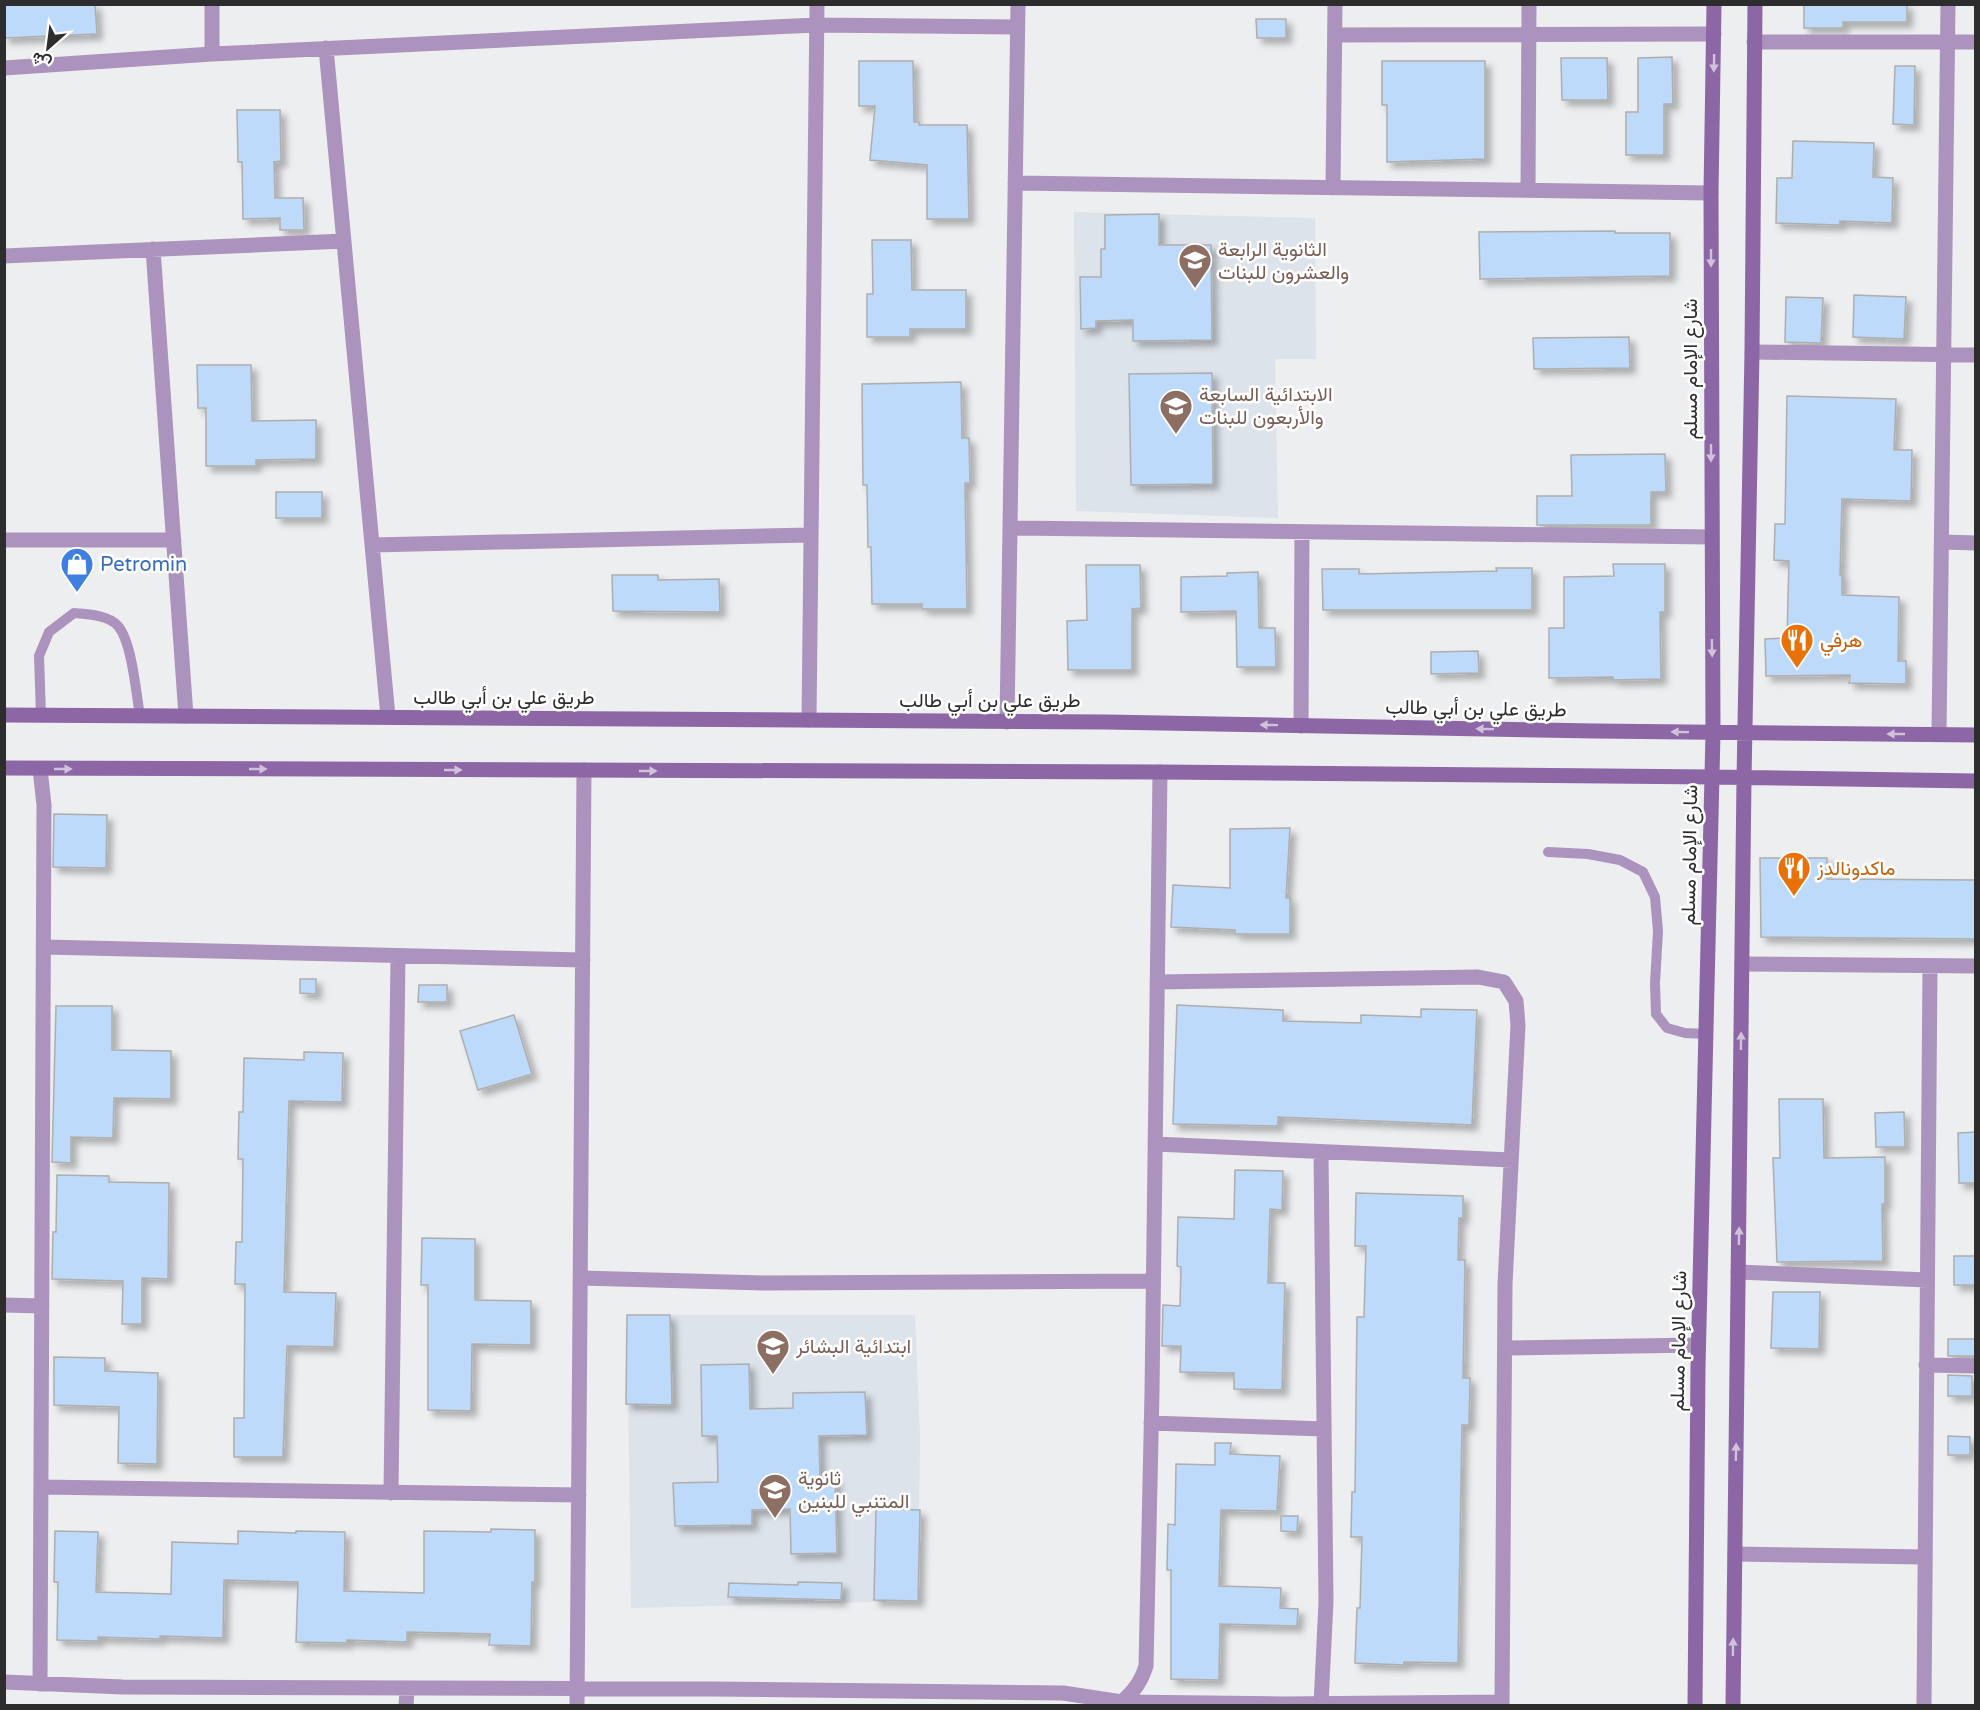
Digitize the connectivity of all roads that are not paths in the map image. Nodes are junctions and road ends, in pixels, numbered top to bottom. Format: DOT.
graph roads {
  1 [pos="212,4"];
  2 [pos="817,4"];
  3 [pos="1018,4"];
  4 [pos="1335,4"];
  5 [pos="1529,4"];
  6 [pos="1714,4"];
  7 [pos="1755,4"];
  8 [pos="1948,4"];
  9 [pos="816,26"];
  10 [pos="1017,27"];
  11 [pos="1529,34"];
  12 [pos="1714,34"];
  13 [pos="1335,35"];
  14 [pos="1754,42"];
  15 [pos="1948,42"];
  16 [pos="1976,42"];
  17 [pos="326,48"];
  18 [pos="212,54"];
  19 [pos="4,68"];
  20 [pos="1015,183"];
  21 [pos="1333,188"];
  22 [pos="1528,190"];
  23 [pos="1711,193"];
  24 [pos="344,241"];
  25 [pos="153,249"];
  26 [pos="4,256"];
  27 [pos="1752,352"];
  28 [pos="1943,355"];
  29 [pos="1976,355"];
  30 [pos="1010,528"];
  31 [pos="1302,532"];
  32 [pos="811,536"];
  33 [pos="1712,537"];
  34 [pos="4,540"];
  35 [pos="174,540"];
  36 [pos="1941,542"];
  37 [pos="1976,543"];
  38 [pos="372,544"];
  39 [pos="4,715"];
  40 [pos="41,715"];
  41 [pos="140,716"];
  42 [pos="186,716"];
  43 [pos="388,717"];
  44 [pos="809,720"];
  45 [pos="1007,722"];
  46 [pos="1301,726"];
  47 [pos="1713,732"];
  48 [pos="1746,733"];
  49 [pos="1939,734"];
  50 [pos="1976,735"];
  51 [pos="4,768"];
  52 [pos="40,769"];
  53 [pos="584,770"];
  54 [pos="1160,772"];
  55 [pos="1712,777"];
  56 [pos="1744,778"];
  57 [pos="1976,781"];
  58 [pos="1548,852"];
  59 [pos="44,947"];
  60 [pos="398,956"];
  61 [pos="583,960"];
  62 [pos="1742,964"];
  63 [pos="1929,966"];
  64 [pos="1976,966"];
  65 [pos="1157,982"];
  66 [pos="1706,1034"];
  67 [pos="1155,1144"];
  68 [pos="1321,1152"];
  69 [pos="1511,1160"];
  70 [pos="1738,1272"];
  71 [pos="580,1278"];
  72 [pos="1927,1280"];
  73 [pos="1153,1281"];
  74 [pos="4,1305"];
  75 [pos="42,1306"];
  76 [pos="1698,1345"];
  77 [pos="1505,1347"];
  78 [pos="1926,1365"];
  79 [pos="1976,1366"];
  80 [pos="1151,1424"];
  81 [pos="1324,1429"];
  82 [pos="41,1487"];
  83 [pos="391,1493"];
  84 [pos="579,1496"];
  85 [pos="1735,1554"];
  86 [pos="1925,1557"];
  87 [pos="4,1682"];
  88 [pos="40,1684"];
  89 [pos="407,1689"];
  90 [pos="577,1689"];
  91 [pos="1122,1702"];
  92 [pos="1321,1704"];
  93 [pos="1502,1704"];
  94 [pos="406,1706"];
  95 [pos="577,1706"];
  96 [pos="1695,1706"];
  97 [pos="1733,1706"];
  98 [pos="1924,1706"];
  1 -- 18 [label="street"];
  2 -- 9 [label="street"];
  3 -- 10 [label="street"];
  4 -- 13 [label="street"];
  5 -- 11 [label="street"];
  6 -- 12 [label="main road, شارع الإمام مسلم"];
  7 -- 14 [label="main road"];
  8 -- 15 [label="street"];
  9 -- 10 [label="street"];
  9 -- 17 [label="street"];
  9 -- 32 [label="street"];
  10 -- 20 [label="street"];
  11 -- 12 [label="street"];
  11 -- 13 [label="street"];
  11 -- 22 [label="street"];
  12 -- 23 [label="main road, شارع الإمام مسلم, one-way"];
  13 -- 21 [label="street"];
  14 -- 15 [label="street"];
  14 -- 27 [label="main road"];
  15 -- 16 [label="street"];
  15 -- 28 [label="street"];
  17 -- 18 [label="street"];
  17 -- 24 [label="street"];
  18 -- 19 [label="street"];
  20 -- 21 [label="street"];
  20 -- 30 [label="street"];
  21 -- 22 [label="street"];
  22 -- 23 [label="street"];
  23 -- 33 [label="main road, شارع الإمام مسلم, one-way"];
  24 -- 25 [label="street"];
  24 -- 38 [label="street"];
  25 -- 26 [label="street"];
  25 -- 35 [label="street"];
  27 -- 28 [label="street"];
  27 -- 48 [label="main road"];
  28 -- 29 [label="street"];
  28 -- 36 [label="street"];
  30 -- 31 [label="street"];
  30 -- 45 [label="street"];
  31 -- 33 [label="street"];
  31 -- 46 [label="street"];
  32 -- 38 [label="street"];
  32 -- 44 [label="street"];
  33 -- 47 [label="main road, شارع الإمام مسلم, one-way"];
  34 -- 35 [label="street"];
  35 -- 42 [label="street"];
  36 -- 37 [label="street"];
  36 -- 49 [label="street"];
  38 -- 43 [label="street"];
  39 -- 40 [label="main road, طريق علي بن أبي طالب"];
  40 -- 41 [label="main road, طريق علي بن أبي طالب"];
  40 -- 41 [label="lane"];
  41 -- 42 [label="main road, طريق علي بن أبي طالب"];
  42 -- 43 [label="main road, طريق علي بن أبي طالب"];
  43 -- 44 [label="main road, طريق علي بن أبي طالب"];
  44 -- 45 [label="main road, طريق علي بن أبي طالب"];
  46 -- 45 [label="main road, طريق علي بن أبي طالب, one-way"];
  47 -- 46 [label="main road, طريق علي بن أبي طالب, one-way"];
  47 -- 48 [label="main road, طريق علي بن أبي طالب"];
  47 -- 55 [label="main road, شارع الإمام مسلم"];
  49 -- 48 [label="main road, طريق علي بن أبي طالب, one-way"];
  48 -- 56 [label="main road"];
  49 -- 50 [label="main road, طريق علي بن أبي طالب"];
  51 -- 52 [label="main road"];
  52 -- 53 [label="main road, one-way"];
  52 -- 59 [label="street"];
  53 -- 54 [label="main road, one-way"];
  53 -- 61 [label="street"];
  54 -- 55 [label="main road"];
  54 -- 65 [label="street"];
  55 -- 56 [label="main road"];
  55 -- 66 [label="main road, شارع الإمام مسلم"];
  56 -- 57 [label="main road"];
  56 -- 62 [label="main road"];
  58 -- 66 [label="lane"];
  59 -- 60 [label="street"];
  59 -- 75 [label="street"];
  60 -- 61 [label="street"];
  60 -- 83 [label="street"];
  61 -- 71 [label="street"];
  62 -- 63 [label="street"];
  70 -- 62 [label="main road, one-way"];
  63 -- 64 [label="street"];
  63 -- 72 [label="street"];
  65 -- 67 [label="street"];
  65 -- 69 [label="street"];
  66 -- 76 [label="main road, شارع الإمام مسلم"];
  67 -- 68 [label="street"];
  67 -- 73 [label="street"];
  68 -- 69 [label="street"];
  68 -- 81 [label="street"];
  69 -- 77 [label="street"];
  70 -- 72 [label="street"];
  85 -- 70 [label="main road, one-way"];
  71 -- 73 [label="street"];
  71 -- 84 [label="street"];
  72 -- 78 [label="street"];
  73 -- 80 [label="street"];
  74 -- 75 [label="street"];
  75 -- 82 [label="street"];
  76 -- 77 [label="street"];
  76 -- 96 [label="main road, شارع الإمام مسلم"];
  77 -- 93 [label="street"];
  78 -- 79 [label="street"];
  78 -- 86 [label="street"];
  80 -- 81 [label="street"];
  80 -- 91 [label="street"];
  81 -- 92 [label="street"];
  82 -- 83 [label="street"];
  82 -- 88 [label="street"];
  83 -- 84 [label="street"];
  84 -- 90 [label="street"];
  85 -- 86 [label="street"];
  97 -- 85 [label="main road, one-way"];
  86 -- 98 [label="street"];
  87 -- 88 [label="street"];
  88 -- 89 [label="street"];
  89 -- 90 [label="street"];
  89 -- 94 [label="street"];
  90 -- 91 [label="street"];
  90 -- 95 [label="street"];
  91 -- 92 [label="street"];
  92 -- 93 [label="street"];
}
